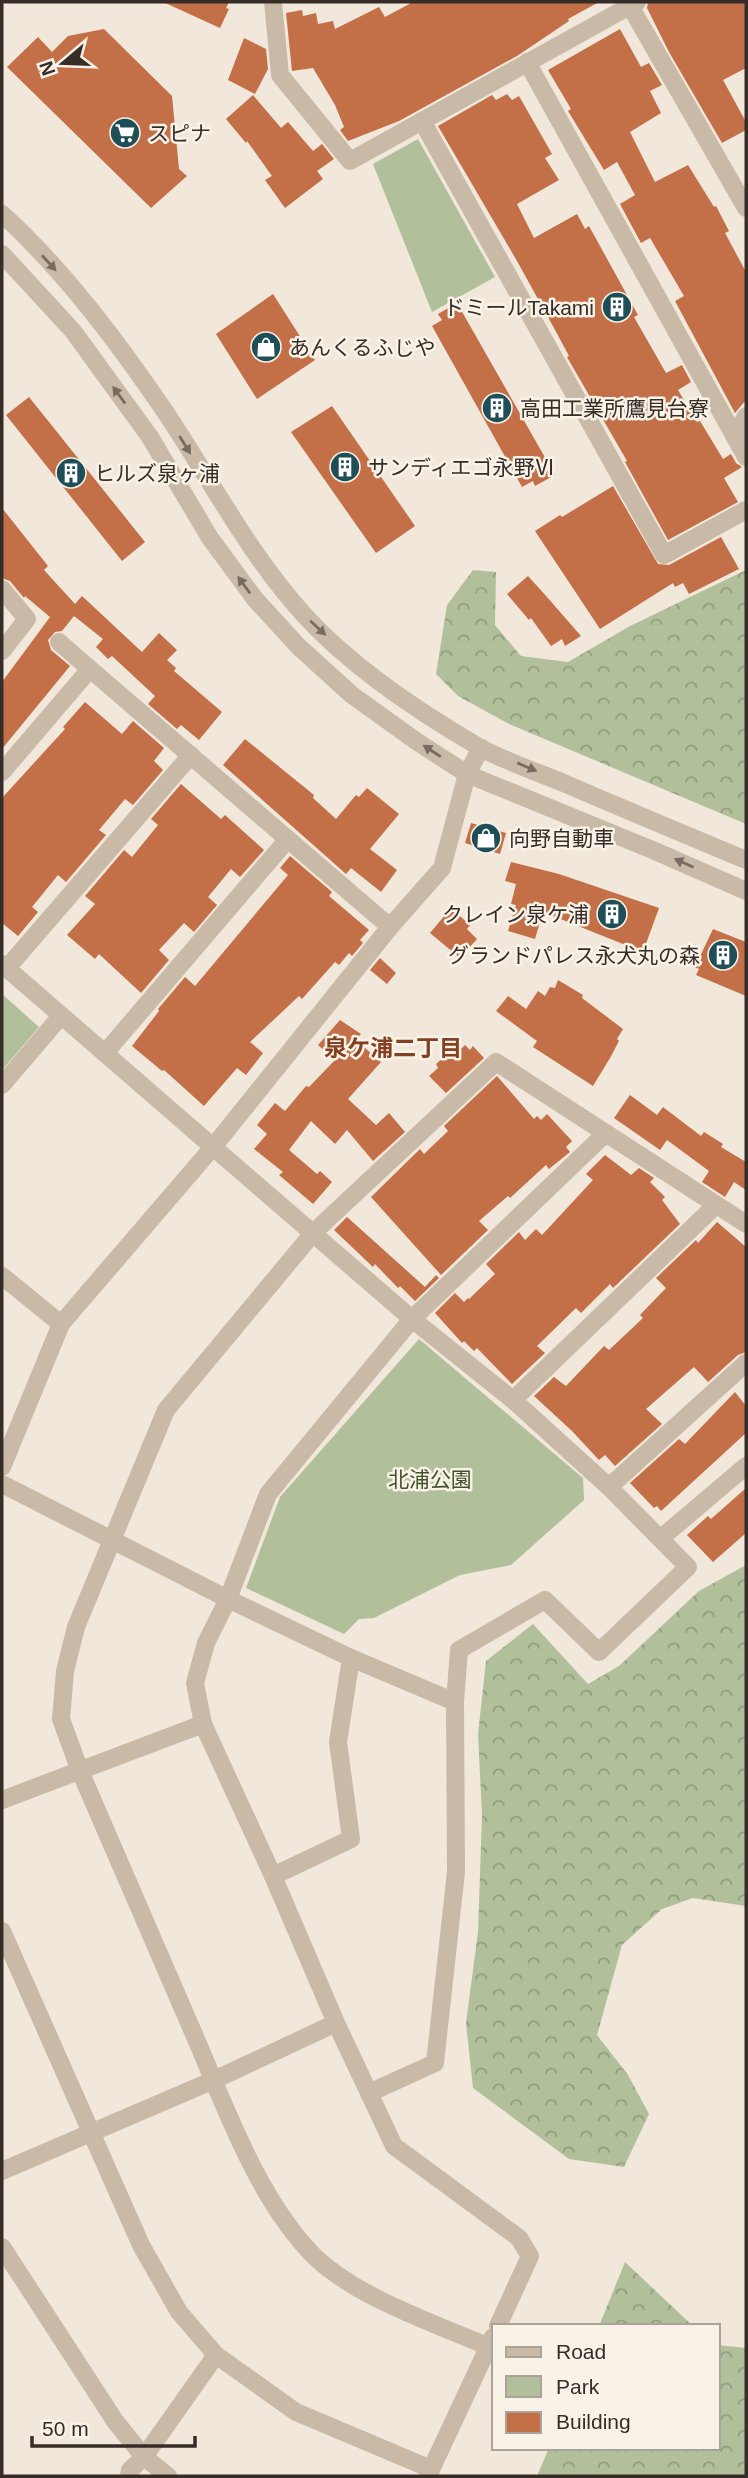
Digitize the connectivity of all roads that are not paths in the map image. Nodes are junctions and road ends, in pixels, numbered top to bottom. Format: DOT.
graph roads {
  1 [pos="273,2"];
  2 [pos="634,4"];
  3 [pos="527,62"];
  4 [pos="422,121"];
  5 [pos="746,208"];
  6 [pos="2,214"];
  7 [pos="2,254"];
  8 [pos="746,416"];
  9 [pos="734,437"];
  10 [pos="746,457"];
  11 [pos="746,510"];
  12 [pos="2,589"];
  13 [pos="59,642"];
  14 [pos="2,651"];
  15 [pos="90,669"];
  16 [pos="481,748"];
  17 [pos="191,755"];
  18 [pos="2,772"];
  19 [pos="467,774"];
  20 [pos="288,839"];
  21 [pos="746,860"];
  22 [pos="746,891"];
  23 [pos="390,927"];
  24 [pos="4,966"];
  25 [pos="61,1016"];
  26 [pos="105,1053"];
  27 [pos="2,1085"];
  28 [pos="606,1133"];
  29 [pos="213,1147"];
  30 [pos="716,1205"];
  31 [pos="746,1224"];
  32 [pos="314,1232"];
  33 [pos="2,1276"];
  34 [pos="412,1319"];
  35 [pos="61,1324"];
  36 [pos="746,1363"];
  37 [pos="513,1401"];
  38 [pos="746,1466"];
  39 [pos="2,1467"];
  40 [pos="2,1484"];
  41 [pos="609,1487"];
  42 [pos="661,1538"];
  43 [pos="114,1539"];
  44 [pos="228,1599"];
  45 [pos="351,1658"];
  46 [pos="455,1702"];
  47 [pos="204,1724"];
  48 [pos="80,1771"];
  49 [pos="2,1800"];
  50 [pos="273,1876"];
  51 [pos="2,1931"];
  52 [pos="336,2023"];
  53 [pos="214,2080"];
  54 [pos="369,2093"];
  55 [pos="92,2131"];
  56 [pos="2,2171"];
  57 [pos="2,2247"];
  58 [pos="499,2324"];
  59 [pos="491,2340"];
  60 [pos="216,2355"];
  61 [pos="144,2456"];
  62 [pos="430,2473"];
  63 [pos="129,2476"];
  64 [pos="168,2476"];
  1 -- 4 [label="street"];
  2 -- 3 [label="street"];
  2 -- 5 [label="street"];
  3 -- 4 [label="street"];
  3 -- 9 [label="street"];
  4 -- 11 [label="street"];
  6 -- 16 [label="street, one-way"];
  19 -- 7 [label="street, one-way"];
  8 -- 9 [label="street"];
  9 -- 10 [label="street"];
  12 -- 14 [label="street"];
  13 -- 15 [label="street"];
  15 -- 17 [label="street"];
  15 -- 18 [label="street"];
  16 -- 19 [label="street"];
  16 -- 21 [label="street, one-way"];
  17 -- 20 [label="street"];
  17 -- 24 [label="street"];
  22 -- 19 [label="street, one-way"];
  19 -- 23 [label="street"];
  20 -- 23 [label="street"];
  20 -- 26 [label="street"];
  23 -- 29 [label="street"];
  24 -- 25 [label="street"];
  25 -- 26 [label="street"];
  25 -- 27 [label="street"];
  26 -- 29 [label="street"];
  28 -- 30 [label="street"];
  28 -- 32 [label="street"];
  28 -- 34 [label="street"];
  29 -- 32 [label="street"];
  29 -- 35 [label="street"];
  30 -- 31 [label="street"];
  30 -- 37 [label="street"];
  32 -- 34 [label="street"];
  32 -- 43 [label="street"];
  33 -- 35 [label="street"];
  34 -- 37 [label="street"];
  34 -- 44 [label="street"];
  35 -- 39 [label="street"];
  36 -- 41 [label="street"];
  37 -- 41 [label="street"];
  38 -- 42 [label="street"];
  40 -- 43 [label="street"];
  41 -- 42 [label="street"];
  42 -- 46 [label="street"];
  43 -- 44 [label="street"];
  43 -- 48 [label="street"];
  44 -- 45 [label="street"];
  44 -- 47 [label="street"];
  45 -- 46 [label="street"];
  45 -- 50 [label="street"];
  46 -- 54 [label="street"];
  47 -- 48 [label="street"];
  47 -- 50 [label="street"];
  48 -- 49 [label="street"];
  48 -- 53 [label="street"];
  50 -- 52 [label="street"];
  51 -- 55 [label="street"];
  52 -- 53 [label="street"];
  52 -- 54 [label="street"];
  53 -- 55 [label="street"];
  53 -- 59 [label="street"];
  54 -- 58 [label="street"];
  55 -- 56 [label="street"];
  55 -- 60 [label="street"];
  57 -- 61 [label="street"];
  59 -- 62 [label="street"];
  60 -- 61 [label="street"];
  60 -- 62 [label="street"];
  61 -- 63 [label="street"];
  61 -- 64 [label="street"];
}
